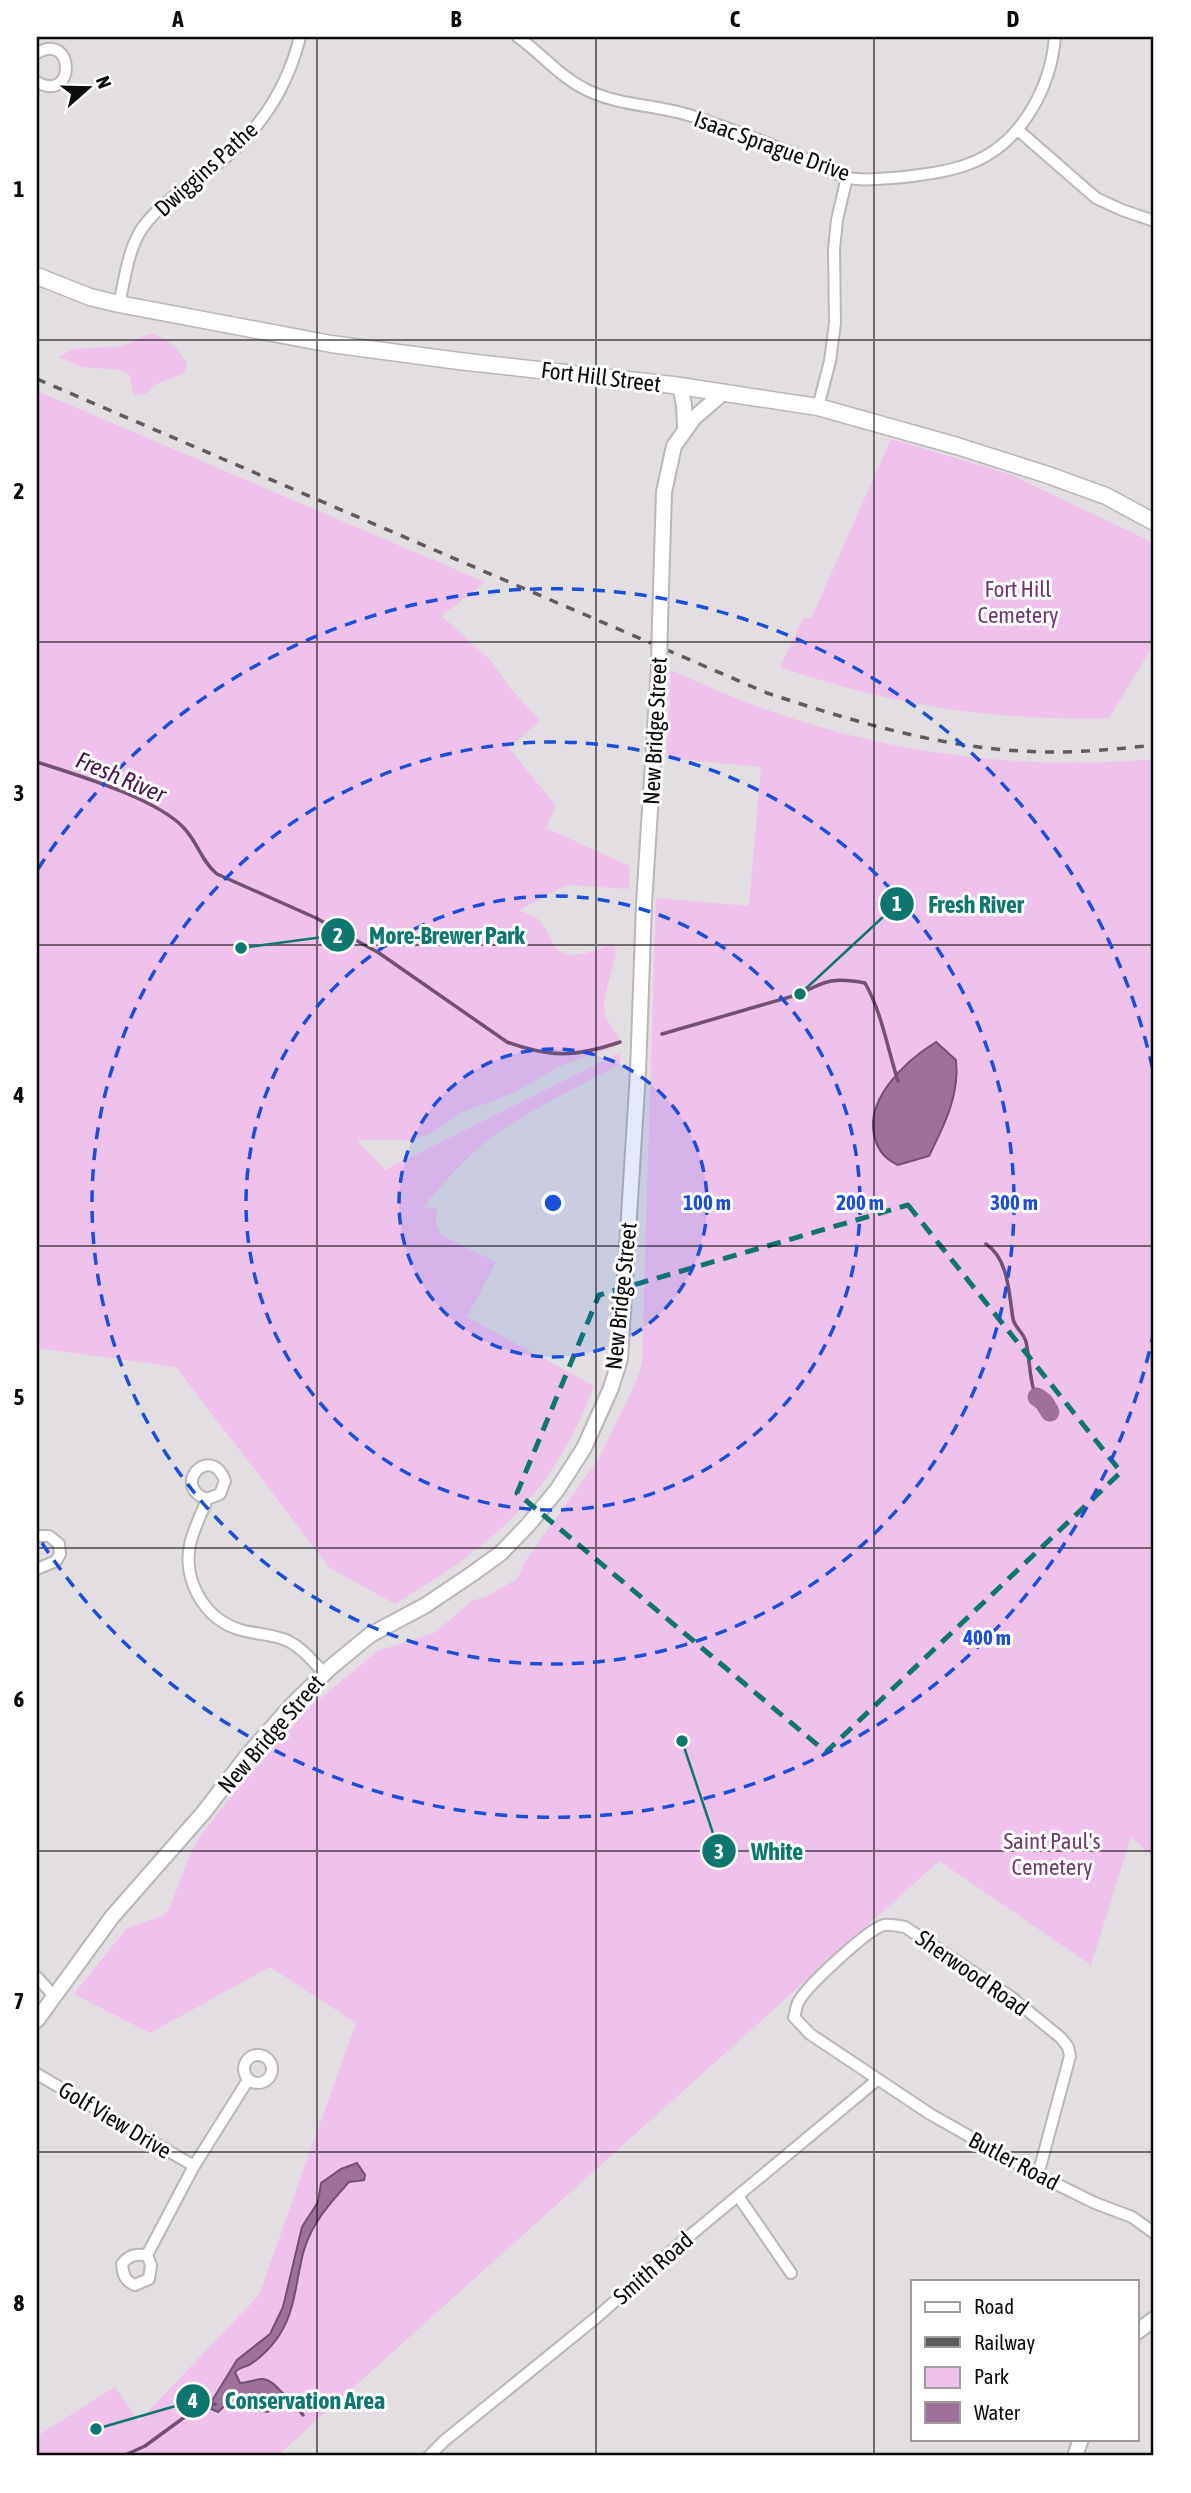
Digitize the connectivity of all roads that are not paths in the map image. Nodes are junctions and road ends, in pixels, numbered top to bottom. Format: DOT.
graph roads {
  1 [pos="300,37"];
  2 [pos="519,37"];
  3 [pos="1055,37"];
  4 [pos="37,53"];
  5 [pos="37,82"];
  6 [pos="1018,130"];
  7 [pos="847,177"];
  8 [pos="1154,221"];
  9 [pos="37,276"];
  10 [pos="119,304"];
  11 [pos="680,386"];
  12 [pos="724,392"];
  13 [pos="818,407"];
  14 [pos="685,428"];
  15 [pos="1154,522"];
  16 [pos="207,1499"];
  17 [pos="37,1536"];
  18 [pos="37,1570"];
  19 [pos="324,1673"];
  20 [pos="37,1977"];
  21 [pos="52,1995"];
  22 [pos="37,2020"];
  23 [pos="37,2074"];
  24 [pos="248,2080"];
  25 [pos="877,2080"];
  26 [pos="194,2166"];
  27 [pos="1038,2175"];
  28 [pos="738,2196"];
  29 [pos="1154,2233"];
  30 [pos="147,2255"];
  31 [pos="791,2273"];
  32 [pos="1154,2319"];
  33 [pos="1138,2331"];
  34 [pos="429,2456"];
  1 -- 10 [label="street, Dwiggins Pathe"];
  2 -- 7 [label="street, Isaac Sprague Drive"];
  3 -- 6 [label="street, Isaac Sprague Drive"];
  4 -- 5 [label="street"];
  6 -- 7 [label="street, Isaac Sprague Drive"];
  6 -- 8 [label="street"];
  7 -- 13 [label="street"];
  9 -- 10 [label="main road, Fort Hill Street"];
  10 -- 11 [label="main road, Fort Hill Street"];
  11 -- 12 [label="main road, Fort Hill Street"];
  11 -- 14 [label="street, New Bridge Street"];
  12 -- 13 [label="main road, Fort Hill Street"];
  12 -- 14 [label="street, New Bridge Street"];
  13 -- 15 [label="main road, Fort Hill Street"];
  14 -- 19 [label="street, New Bridge Street, bridge"];
  16 -- 19 [label="street"];
  17 -- 18 [label="street"];
  19 -- 21 [label="street, New Bridge Street"];
  20 -- 21 [label="street"];
  21 -- 22 [label="street, New Bridge Street"];
  23 -- 26 [label="street, Golf View Drive"];
  24 -- 26 [label="street, Golf View Drive"];
  25 -- 27 [label="street, Butler Road"];
  25 -- 27 [label="street, Sherwood Road"];
  25 -- 28 [label="street, Smith Road"];
  26 -- 30 [label="street, Golf View Drive"];
  27 -- 29 [label="street, Butler Road"];
  28 -- 31 [label="street"];
  28 -- 34 [label="street, Smith Road"];
  32 -- 33 [label="street"];
}
